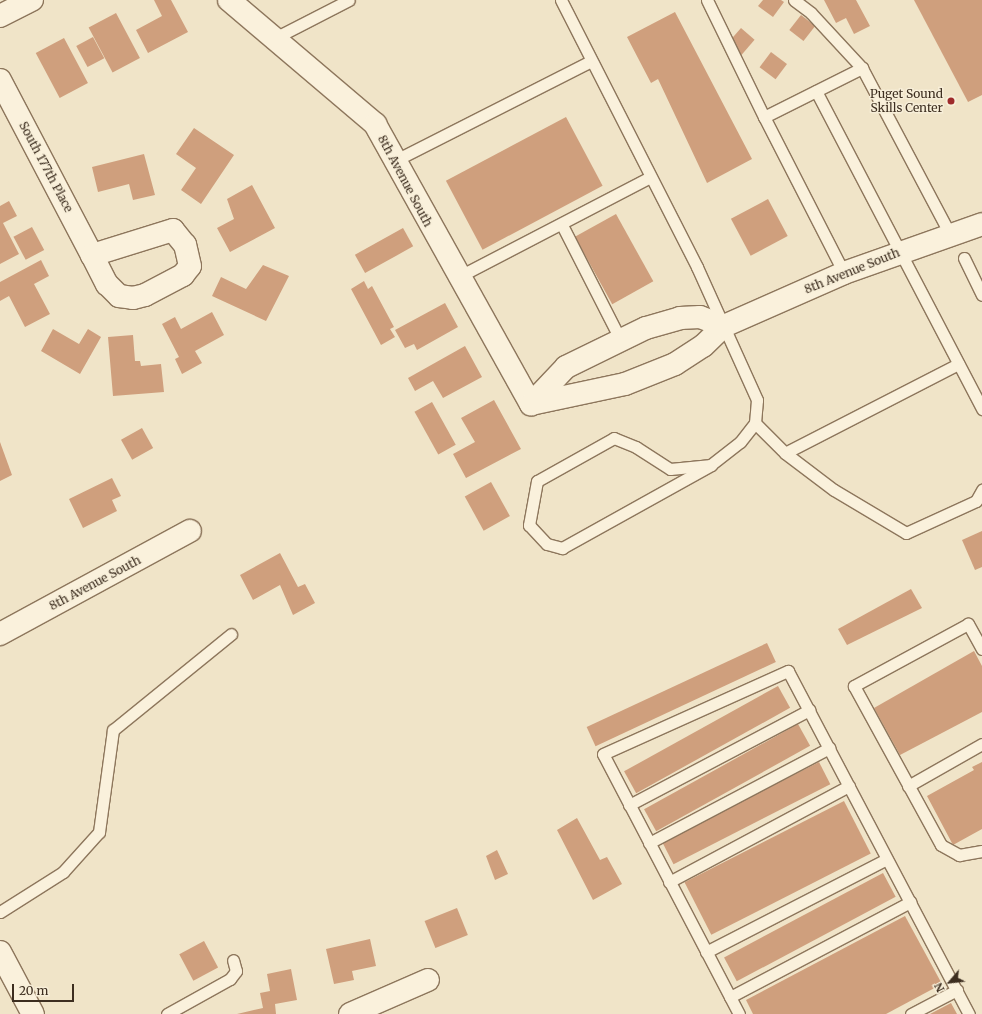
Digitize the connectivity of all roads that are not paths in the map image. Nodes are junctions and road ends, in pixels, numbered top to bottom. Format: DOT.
graph roads {
  1 [pos="32,0"];
  2 [pos="229,0"];
  3 [pos="349,0"];
  4 [pos="561,0"];
  5 [pos="707,0"];
  6 [pos="794,0"];
  7 [pos="0,16"];
  8 [pos="272,40"];
  9 [pos="592,61"];
  10 [pos="862,68"];
  11 [pos="0,80"];
  12 [pos="816,91"];
  13 [pos="764,117"];
  14 [pos="394,161"];
  15 [pos="650,177"];
  16 [pos="982,224"];
  17 [pos="562,225"];
  18 [pos="950,234"];
  19 [pos="900,251"];
  20 [pos="92,255"];
  21 [pos="964,258"];
  22 [pos="844,273"];
  23 [pos="458,277"];
  24 [pos="982,295"];
  25 [pos="724,326"];
  26 [pos="620,339"];
  27 [pos="958,364"];
  28 [pos="979,398"];
  29 [pos="531,404"];
  30 [pos="982,409"];
  31 [pos="755,422"];
  32 [pos="785,453"];
  33 [pos="711,465"];
  34 [pos="982,490"];
  35 [pos="190,531"];
  36 [pos="0,634"];
  37 [pos="231,634"];
  38 [pos="982,649"];
  39 [pos="809,710"];
  40 [pos="982,744"];
  41 [pos="829,748"];
  42 [pos="849,786"];
  43 [pos="908,786"];
  44 [pos="629,805"];
  45 [pos="649,843"];
  46 [pos="982,850"];
  47 [pos="887,858"];
  48 [pos="669,882"];
  49 [pos="910,902"];
  50 [pos="0,912"];
  51 [pos="0,952"];
  52 [pos="706,952"];
  53 [pos="233,960"];
  54 [pos="428,980"];
  55 [pos="957,990"];
  56 [pos="730,997"];
  57 [pos="33,1014"];
  58 [pos="167,1014"];
  59 [pos="350,1014"];
  60 [pos="739,1014"];
  61 [pos="911,1014"];
  62 [pos="969,1014"];
  1 -- 7 [label="street"];
  2 -- 8 [label="street, 8th Avenue South"];
  3 -- 8 [label="lane"];
  4 -- 9 [label="lane"];
  5 -- 13 [label="lane"];
  6 -- 10 [label="lane"];
  8 -- 14 [label="street, 8th Avenue South"];
  9 -- 14 [label="lane"];
  9 -- 15 [label="lane"];
  10 -- 12 [label="lane"];
  10 -- 18 [label="lane"];
  11 -- 20 [label="street, South 177th Place"];
  12 -- 13 [label="lane"];
  12 -- 19 [label="lane"];
  13 -- 22 [label="lane"];
  14 -- 23 [label="street, 8th Avenue South"];
  15 -- 17 [label="lane"];
  15 -- 25 [label="lane"];
  16 -- 18 [label="street, 8th Avenue South"];
  17 -- 23 [label="lane"];
  17 -- 26 [label="lane"];
  18 -- 19 [label="street, 8th Avenue South"];
  19 -- 22 [label="street, 8th Avenue South"];
  19 -- 27 [label="lane"];
  21 -- 24 [label="lane"];
  22 -- 25 [label="street, 8th Avenue South"];
  23 -- 29 [label="street, 8th Avenue South"];
  25 -- 26 [label="street"];
  25 -- 29 [label="street, 8th Avenue South"];
  25 -- 31 [label="lane"];
  26 -- 29 [label="street"];
  27 -- 28 [label="lane"];
  27 -- 32 [label="lane"];
  28 -- 30 [label="lane"];
  31 -- 32 [label="lane"];
  31 -- 33 [label="lane"];
  32 -- 34 [label="lane"];
  33 -- 33 [label="lane"];
  35 -- 36 [label="street, 8th Avenue South"];
  37 -- 50 [label="lane"];
  38 -- 43 [label="lane"];
  39 -- 41 [label="lane"];
  39 -- 44 [label="lane"];
  39 -- 44 [label="lane"];
  40 -- 43 [label="lane"];
  41 -- 42 [label="lane"];
  41 -- 45 [label="lane"];
  42 -- 47 [label="lane"];
  42 -- 48 [label="lane"];
  43 -- 46 [label="lane"];
  44 -- 45 [label="lane"];
  45 -- 48 [label="lane"];
  47 -- 49 [label="lane"];
  47 -- 52 [label="lane"];
  48 -- 52 [label="lane"];
  49 -- 55 [label="lane"];
  49 -- 56 [label="lane"];
  51 -- 57 [label="street"];
  52 -- 56 [label="lane"];
  53 -- 58 [label="lane"];
  54 -- 59 [label="street"];
  55 -- 61 [label="lane"];
  55 -- 62 [label="lane"];
  56 -- 60 [label="lane"];
}
